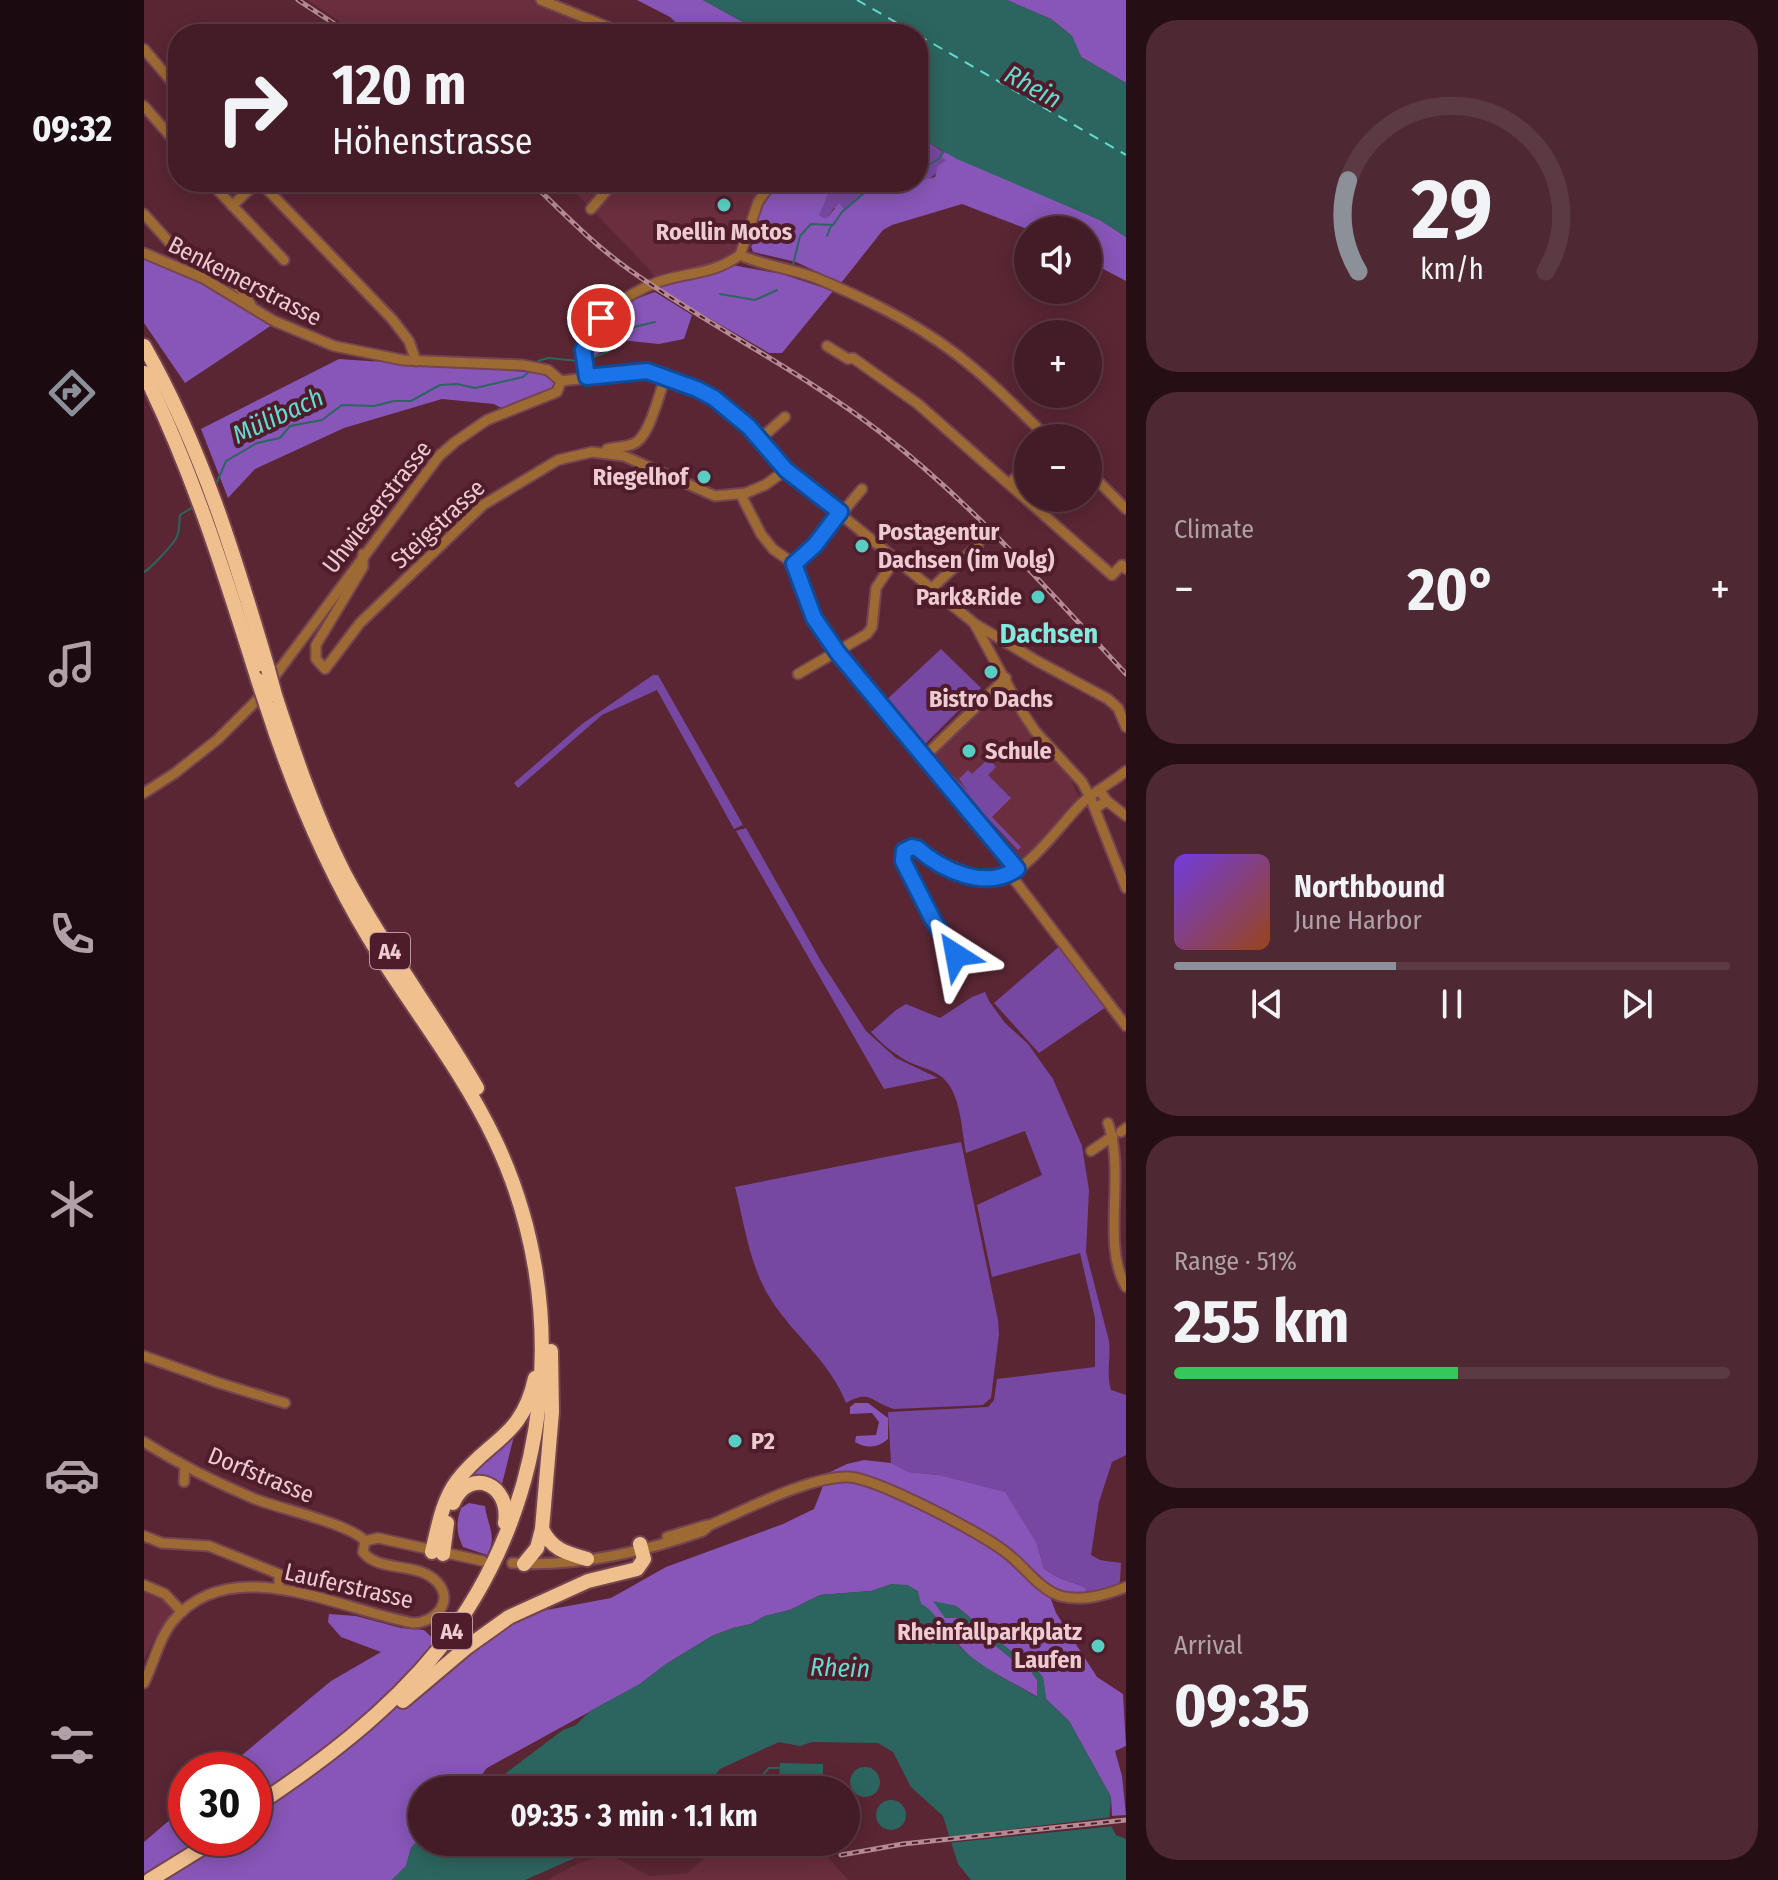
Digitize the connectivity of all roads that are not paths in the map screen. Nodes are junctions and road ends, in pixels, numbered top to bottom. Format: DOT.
graph roads {
  1 [pos="541,0"];
  2 [pos="600,24"];
  3 [pos="144,49"];
  4 [pos="168,77"];
  5 [pos="144,106"];
  6 [pos="168,134"];
  7 [pos="219,192"];
  8 [pos="247,192"];
  9 [pos="268,192"];
  10 [pos="605,192"];
  11 [pos="765,192"];
  12 [pos="232,206"];
  13 [pos="591,209"];
  14 [pos="144,214"];
  15 [pos="144,253"];
  16 [pos="740,255"];
  17 [pos="284,260"];
  18 [pos="253,308"];
  19 [pos="144,346"];
  20 [pos="827,346"];
  21 [pos="416,361"];
  22 [pos="586,372"];
  23 [pos="144,373"];
  24 [pos="666,376"];
  25 [pos="561,381"];
  26 [pos="785,417"];
  27 [pos="1033,424"];
  28 [pos="761,438"];
  29 [pos="187,448"];
  30 [pos="605,452"];
  31 [pos="786,470"];
  32 [pos="1014,479"];
  33 [pos="1010,483"];
  34 [pos="1102,485"];
  35 [pos="862,489"];
  36 [pos="741,495"];
  37 [pos="1126,509"];
  38 [pos="840,512"];
  39 [pos="978,545"];
  40 [pos="363,554"];
  41 [pos="896,558"];
  42 [pos="794,564"];
  43 [pos="1125,565"];
  44 [pos="932,588"];
  45 [pos="974,623"];
  46 [pos="838,653"];
  47 [pos="798,674"];
  48 [pos="263,675"];
  49 [pos="1006,678"];
  50 [pos="266,700"];
  51 [pos="1126,727"];
  52 [pos="924,757"];
  53 [pos="1126,771"];
  54 [pos="1100,791"];
  55 [pos="144,793"];
  56 [pos="1090,797"];
  57 [pos="1107,801"];
  58 [pos="1095,808"];
  59 [pos="1126,816"];
  60 [pos="1013,872"];
  61 [pos="1126,888"];
  62 [pos="956,955"];
  63 [pos="1126,1026"];
  64 [pos="1108,1123"];
  65 [pos="1120,1132"];
  66 [pos="1091,1151"];
  67 [pos="1126,1287"];
  68 [pos="541,1310"];
  69 [pos="550,1341"];
  70 [pos="144,1356"];
  71 [pos="285,1403"];
  72 [pos="144,1442"];
  73 [pos="185,1466"];
  74 [pos="184,1482"];
  75 [pos="542,1529"];
  76 [pos="144,1536"];
  77 [pos="365,1541"];
  78 [pos="641,1547"];
  79 [pos="499,1551"];
  80 [pos="437,1553"];
  81 [pos="587,1559"];
  82 [pos="483,1561"];
  83 [pos="518,1564"];
  84 [pos="144,1585"];
  85 [pos="1126,1587"];
  86 [pos="279,1589"];
  87 [pos="182,1612"];
  88 [pos="144,1683"];
  89 [pos="403,1701"];
  90 [pos="272,1794"];
  91 [pos="272,1803"];
  92 [pos="176,1856"];
  93 [pos="189,1856"];
  94 [pos="144,1876"];
  95 [pos="150,1880"];
  1 -- 2 [label="street"];
  3 -- 4 [label="street"];
  5 -- 6 [label="street"];
  7 -- 12 [label="street"];
  8 -- 12 [label="street"];
  9 -- 21 [label="street"];
  10 -- 13 [label="street"];
  11 -- 16 [label="street"];
  12 -- 17 [label="street"];
  14 -- 18 [label="street"];
  15 -- 18 [label="street, Benkemerstrasse"];
  16 -- 22 [label="street"];
  16 -- 27 [label="street"];
  18 -- 21 [label="street, Benkemerstrasse"];
  19 -- 29 [label="highway, A4"];
  20 -- 33 [label="street"];
  21 -- 25 [label="street, Benkemerstrasse"];
  22 -- 24 [label="street"];
  22 -- 25 [label="street"];
  23 -- 29 [label="highway, A4"];
  24 -- 28 [label="street"];
  24 -- 30 [label="street, Steigstrasse"];
  25 -- 40 [label="street, Uhwieserstrasse"];
  26 -- 28 [label="street"];
  28 -- 31 [label="street"];
  29 -- 48 [label="highway, A4"];
  29 -- 48 [label="highway, A4"];
  30 -- 36 [label="street"];
  30 -- 40 [label="street, Steigstrasse"];
  31 -- 36 [label="street"];
  31 -- 38 [label="street"];
  32 -- 33 [label="street"];
  33 -- 43 [label="street"];
  34 -- 37 [label="street"];
  35 -- 38 [label="street"];
  36 -- 42 [label="street"];
  38 -- 41 [label="street"];
  38 -- 42 [label="street"];
  39 -- 44 [label="street"];
  40 -- 50 [label="street, Uhwieserstrasse"];
  41 -- 44 [label="street"];
  41 -- 46 [label="street"];
  42 -- 46 [label="street"];
  44 -- 45 [label="street"];
  45 -- 49 [label="street"];
  45 -- 51 [label="street"];
  46 -- 47 [label="street"];
  46 -- 52 [label="street"];
  48 -- 50 [label="highway, A4, bridge"];
  49 -- 52 [label="street"];
  49 -- 56 [label="street"];
  50 -- 55 [label="street, Uhwieserstrasse"];
  50 -- 68 [label="highway, A4"];
  50 -- 69 [label="highway, A4"];
  52 -- 60 [label="street"];
  53 -- 54 [label="street"];
  54 -- 56 [label="street"];
  54 -- 57 [label="street"];
  56 -- 58 [label="street"];
  56 -- 60 [label="street"];
  57 -- 58 [label="street"];
  57 -- 59 [label="street"];
  58 -- 61 [label="street"];
  60 -- 62 [label="street"];
  60 -- 63 [label="street"];
  64 -- 65 [label="street"];
  65 -- 66 [label="street"];
  65 -- 67 [label="street"];
  68 -- 79 [label="highway, A4"];
  68 -- 80 [label="highway"];
  69 -- 75 [label="highway"];
  69 -- 89 [label="highway, A4"];
  70 -- 71 [label="street"];
  72 -- 73 [label="street, Dorfstrasse"];
  73 -- 74 [label="street"];
  73 -- 77 [label="street, Dorfstrasse"];
  75 -- 81 [label="highway"];
  75 -- 83 [label="highway"];
  76 -- 86 [label="street"];
  77 -- 80 [label="street, Lauferstrasse"];
  77 -- 86 [label="street, Lauferstrasse"];
  78 -- 81 [label="street"];
  78 -- 85 [label="street"];
  78 -- 89 [label="highway"];
  79 -- 80 [label="highway, A4"];
  79 -- 90 [label="highway, A4"];
  80 -- 82 [label="street, Lauferstrasse"];
  81 -- 83 [label="street"];
  84 -- 87 [label="street"];
  86 -- 87 [label="street, Lauferstrasse"];
  87 -- 88 [label="street, Lauferstrasse"];
  89 -- 91 [label="highway, A4"];
  92 -- 94 [label="highway"];
  93 -- 95 [label="highway"];
}
